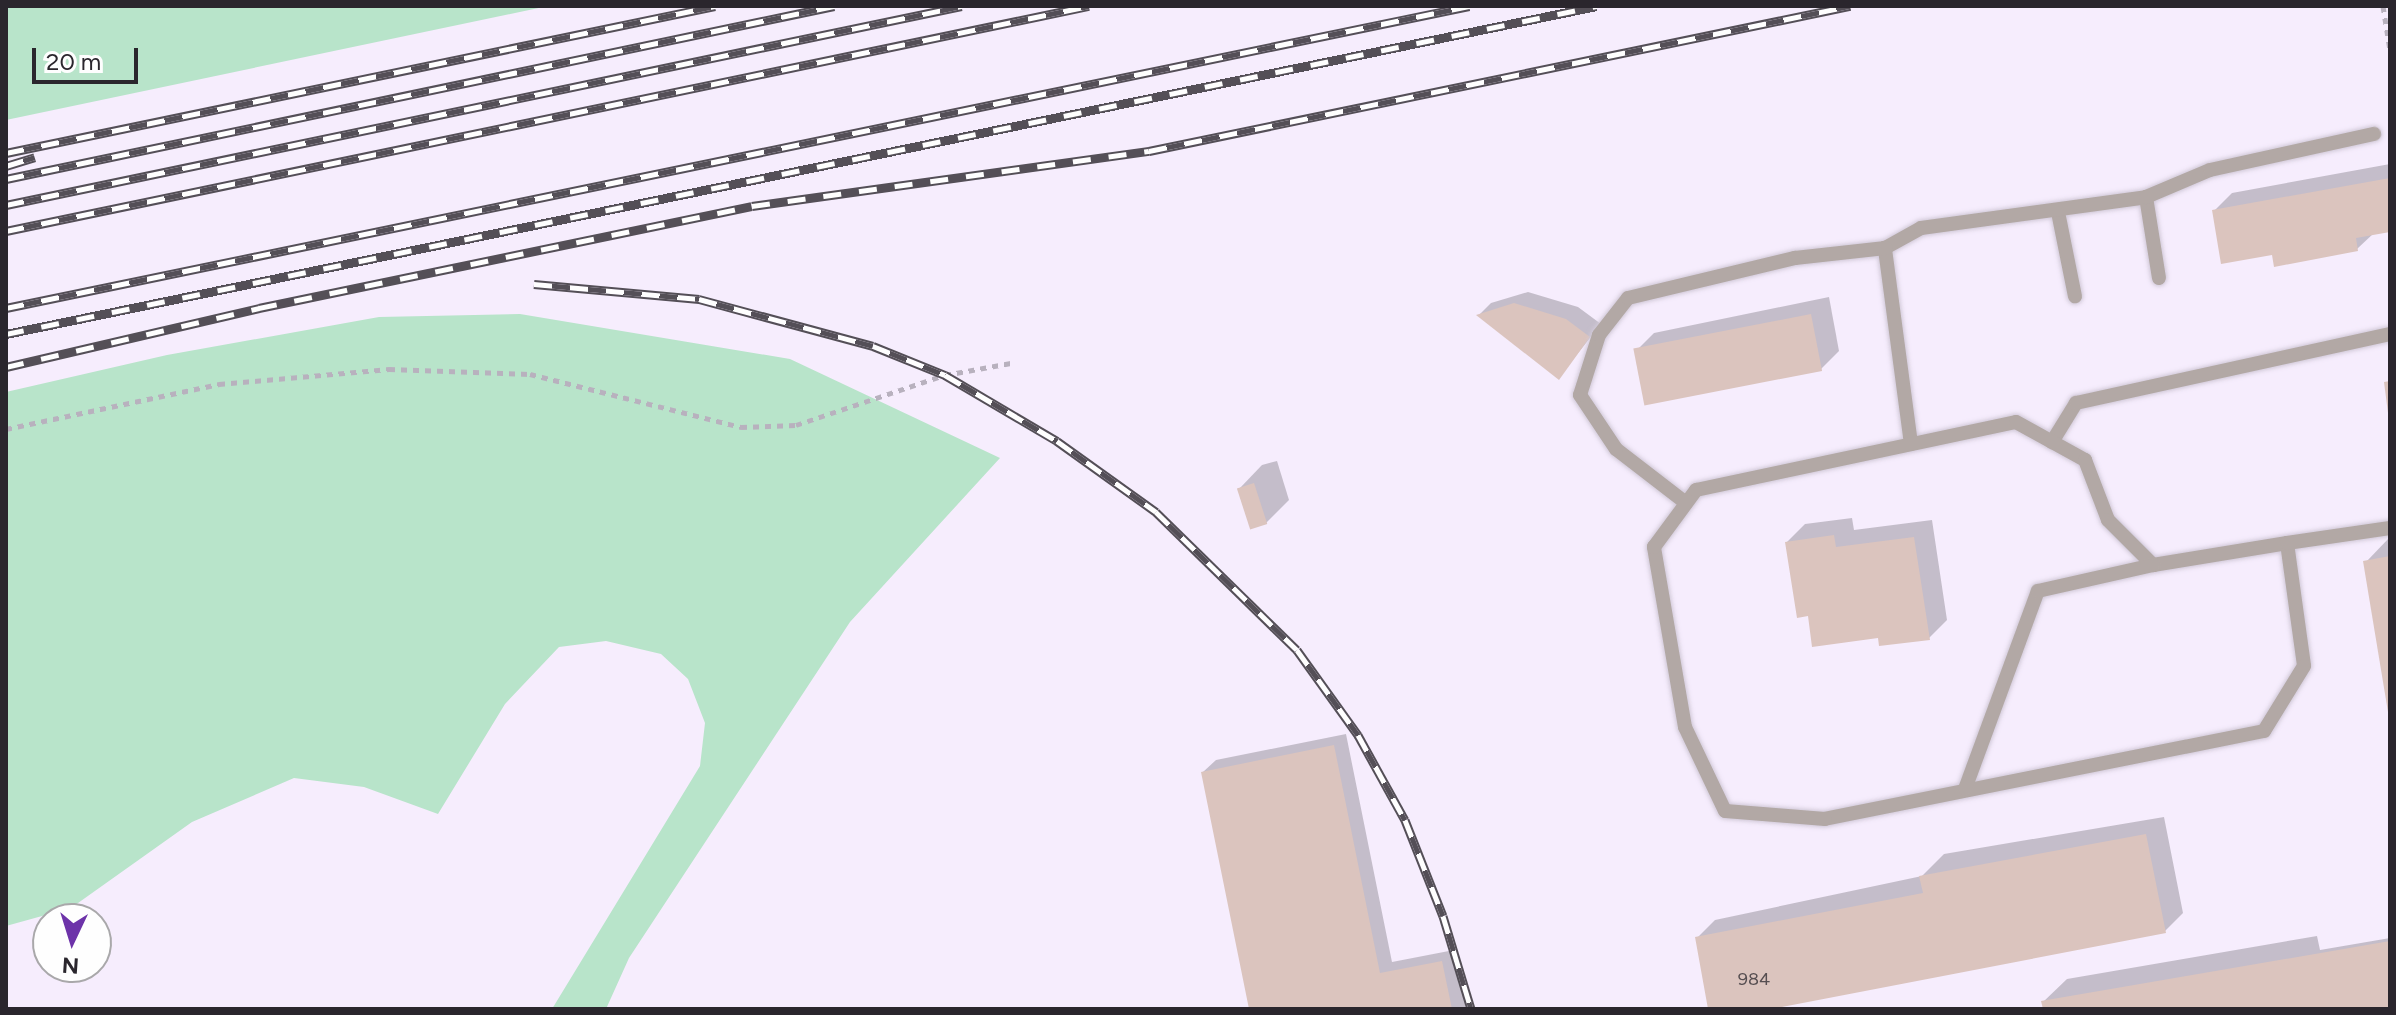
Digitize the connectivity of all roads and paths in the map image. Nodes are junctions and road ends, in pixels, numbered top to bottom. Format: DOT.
graph roads {
  1 [pos="2383,6"];
  2 [pos="2390,50"];
  3 [pos="2374,134"];
  4 [pos="2146,197"];
  5 [pos="2058,212"];
  6 [pos="1885,248"];
  7 [pos="2159,278"];
  8 [pos="2075,296"];
  9 [pos="2390,334"];
  10 [pos="1011,363"];
  11 [pos="6,429"];
  12 [pos="2052,442"];
  13 [pos="1911,444"];
  14 [pos="1686,503"];
  15 [pos="2390,528"];
  16 [pos="2287,543"];
  17 [pos="2153,565"];
  18 [pos="1965,789"];
  1 -- 2 [label="path"];
  3 -- 4 [label="lane"];
  4 -- 5 [label="lane"];
  4 -- 7 [label="lane"];
  5 -- 6 [label="lane"];
  5 -- 8 [label="lane"];
  6 -- 13 [label="lane"];
  6 -- 14 [label="lane"];
  9 -- 12 [label="lane"];
  10 -- 11 [label="path"];
  12 -- 13 [label="lane"];
  12 -- 17 [label="lane"];
  13 -- 14 [label="lane"];
  14 -- 18 [label="lane"];
  15 -- 16 [label="lane"];
  16 -- 17 [label="lane"];
  16 -- 18 [label="lane"];
  17 -- 18 [label="lane"];
}
